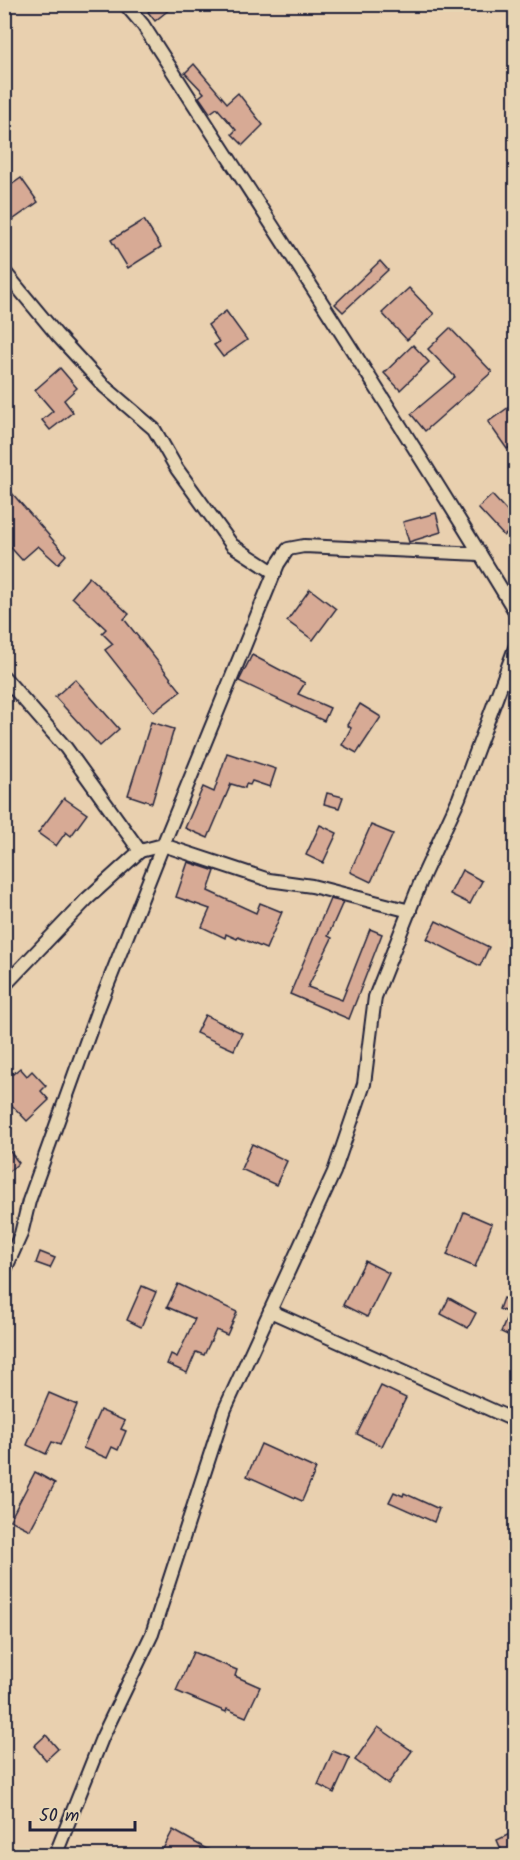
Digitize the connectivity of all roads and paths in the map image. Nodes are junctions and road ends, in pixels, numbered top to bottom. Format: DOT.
graph roads {
  1 [pos="125,4"];
  2 [pos="4,271"];
  3 [pos="480,554"];
  4 [pos="275,573"];
  5 [pos="516,613"];
  6 [pos="516,645"];
  7 [pos="4,677"];
  8 [pos="163,845"];
  9 [pos="140,851"];
  10 [pos="410,911"];
  11 [pos="4,986"];
  12 [pos="4,1272"];
  13 [pos="270,1311"];
  14 [pos="516,1421"];
  15 [pos="56,1856"];
  1 -- 3 [label="street"];
  2 -- 4 [label="street"];
  3 -- 4 [label="street"];
  3 -- 5 [label="street"];
  4 -- 8 [label="street"];
  6 -- 10 [label="street"];
  7 -- 9 [label="street"];
  8 -- 9 [label="street"];
  8 -- 10 [label="street"];
  8 -- 12 [label="street"];
  9 -- 11 [label="street"];
  10 -- 13 [label="street"];
  13 -- 14 [label="street"];
  13 -- 15 [label="street"];
}
